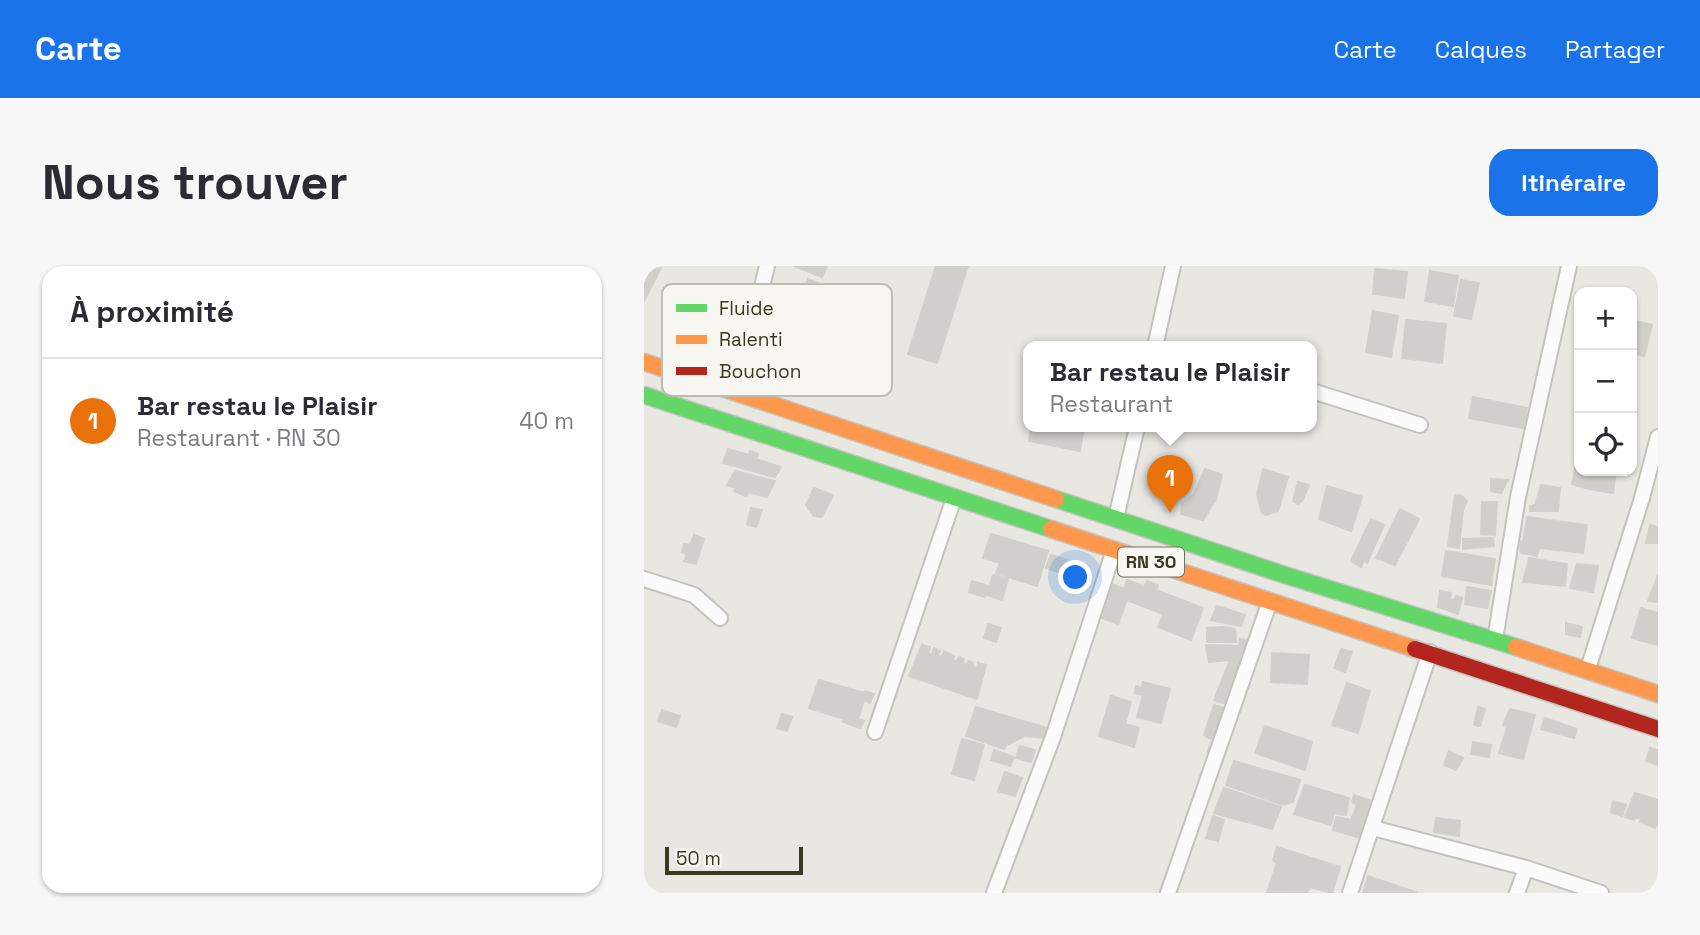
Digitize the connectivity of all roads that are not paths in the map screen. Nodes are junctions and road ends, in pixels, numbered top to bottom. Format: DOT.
graph roads {
  1 [pos="767,266"];
  2 [pos="1173,266"];
  3 [pos="1569,266"];
  4 [pos="763,284"];
  5 [pos="1156,341"];
  6 [pos="644,362"];
  7 [pos="662,368"];
  8 [pos="1317,393"];
  9 [pos="644,395"];
  10 [pos="748,396"];
  11 [pos="1420,425"];
  12 [pos="1136,432"];
  13 [pos="1658,438"];
  14 [pos="954,498"];
  15 [pos="1116,518"];
  16 [pos="1114,550"];
  17 [pos="644,579"];
  18 [pos="1269,601"];
  19 [pos="720,618"];
  20 [pos="1494,640"];
  21 [pos="1430,652"];
  22 [pos="1588,669"];
  23 [pos="1658,694"];
  24 [pos="1658,729"];
  25 [pos="875,732"];
  26 [pos="1373,828"];
  27 [pos="1526,868"];
  28 [pos="994,893"];
  29 [pos="1168,893"];
  30 [pos="1350,893"];
  31 [pos="1517,893"];
  32 [pos="1601,893"];
  1 -- 4 [label="street"];
  2 -- 5 [label="street"];
  3 -- 20 [label="street"];
  6 -- 7 [label="main road, RN 30 / RN 30"];
  8 -- 11 [label="street"];
  9 -- 14 [label="main road, RN 30"];
  10 -- 15 [label="main road, RN 30 / RN 30"];
  12 -- 15 [label="street"];
  13 -- 22 [label="street"];
  14 -- 16 [label="main road, RN 30"];
  14 -- 25 [label="street"];
  15 -- 20 [label="main road, RN 30 / RN 30"];
  16 -- 18 [label="main road, RN 30"];
  16 -- 28 [label="street"];
  17 -- 19 [label="street"];
  18 -- 21 [label="main road, RN 30"];
  18 -- 29 [label="street"];
  20 -- 22 [label="main road, RN 30 / RN 30"];
  21 -- 24 [label="main road, RN 30"];
  21 -- 26 [label="street"];
  22 -- 23 [label="main road, RN 30 / RN 30"];
  26 -- 27 [label="street"];
  26 -- 30 [label="street"];
  27 -- 31 [label="street"];
  27 -- 32 [label="street"];
}
